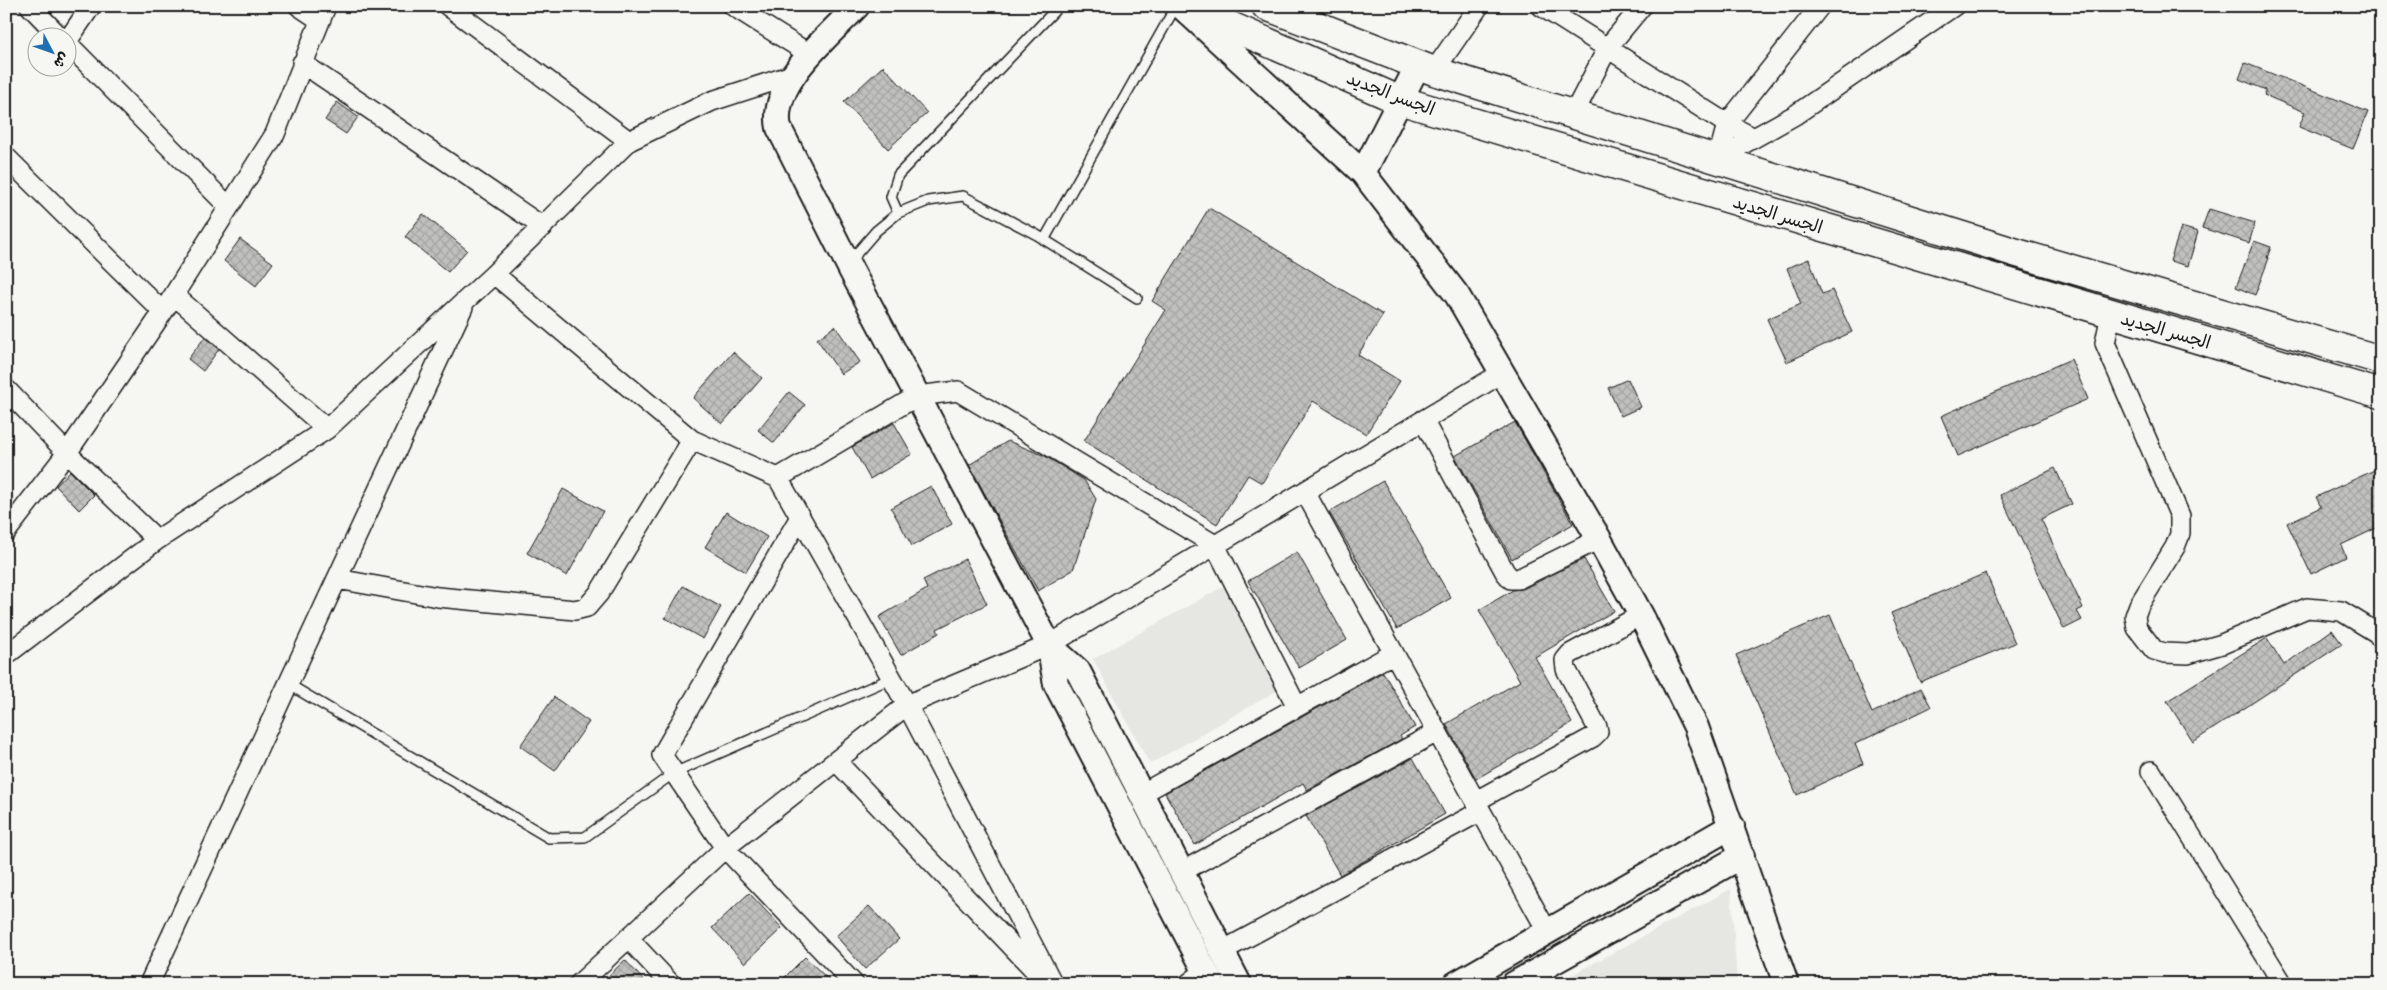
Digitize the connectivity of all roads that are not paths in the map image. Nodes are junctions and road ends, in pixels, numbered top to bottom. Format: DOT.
graph roads {
  1 [pos="30,6"];
  2 [pos="91,6"];
  3 [pos="299,6"];
  4 [pos="448,6"];
  5 [pos="732,6"];
  6 [pos="857,6"];
  7 [pos="1058,6"];
  8 [pos="1176,6"];
  9 [pos="1183,6"];
  10 [pos="1479,6"];
  11 [pos="1541,6"];
  12 [pos="1642,6"];
  13 [pos="1820,6"];
  14 [pos="1954,6"];
  15 [pos="1277,8"];
  16 [pos="323,13"];
  17 [pos="51,28"];
  18 [pos="77,28"];
  19 [pos="1608,47"];
  20 [pos="78,52"];
  21 [pos="810,55"];
  22 [pos="302,63"];
  23 [pos="1426,68"];
  24 [pos="792,75"];
  25 [pos="1399,100"];
  26 [pos="1573,115"];
  27 [pos="1727,124"];
  28 [pos="1754,138"];
  29 [pos="629,140"];
  30 [pos="6,157"];
  31 [pos="1718,158"];
  32 [pos="1363,173"];
  33 [pos="229,207"];
  34 [pos="898,213"];
  35 [pos="543,227"];
  36 [pos="1044,240"];
  37 [pos="851,270"];
  38 [pos="494,274"];
  39 [pos="174,295"];
  40 [pos="1137,298"];
  41 [pos="466,299"];
  42 [pos="163,312"];
  43 [pos="2111,314"];
  44 [pos="2381,360"];
  45 [pos="1502,373"];
  46 [pos="6,389"];
  47 [pos="2381,394"];
  48 [pos="917,396"];
  49 [pos="1423,420"];
  50 [pos="327,429"];
  51 [pos="692,440"];
  52 [pos="67,453"];
  53 [pos="778,478"];
  54 [pos="1305,492"];
  55 [pos="800,517"];
  56 [pos="6,532"];
  57 [pos="1599,538"];
  58 [pos="157,540"];
  59 [pos="1215,545"];
  60 [pos="337,579"];
  61 [pos="1641,615"];
  62 [pos="2381,639"];
  63 [pos="1049,645"];
  64 [pos="1394,653"];
  65 [pos="6,655"];
  66 [pos="892,678"];
  67 [pos="288,684"];
  68 [pos="907,705"];
  69 [pos="1297,707"];
  70 [pos="1437,732"];
  71 [pos="836,761"];
  72 [pos="2151,771"];
  73 [pos="674,773"];
  74 [pos="1141,794"];
  75 [pos="1478,806"];
  76 [pos="1732,826"];
  77 [pos="725,848"];
  78 [pos="1742,856"];
  79 [pos="1181,872"];
  80 [pos="1547,931"];
  81 [pos="628,938"];
  82 [pos="1222,951"];
  83 [pos="1202,979"];
  84 [pos="149,984"];
  85 [pos="580,984"];
  86 [pos="672,984"];
  87 [pos="854,984"];
  88 [pos="1048,984"];
  89 [pos="1053,984"];
  90 [pos="1239,984"];
  91 [pos="1456,984"];
  92 [pos="1514,984"];
  93 [pos="1786,984"];
  94 [pos="2283,984"];
  1 -- 17 [label="street"];
  2 -- 18 [label="street"];
  3 -- 16 [label="street"];
  4 -- 29 [label="street"];
  5 -- 21 [label="street"];
  6 -- 21 [label="street"];
  7 -- 34 [label="lane"];
  8 -- 36 [label="lane"];
  9 -- 25 [label="main road, الجسر الجديد"];
  9 -- 32 [label="street"];
  10 -- 23 [label="street"];
  11 -- 19 [label="street"];
  12 -- 19 [label="street"];
  13 -- 27 [label="street"];
  14 -- 28 [label="street"];
  15 -- 23 [label="main road, الجسر الجديد"];
  16 -- 22 [label="street"];
  19 -- 26 [label="street"];
  19 -- 27 [label="street"];
  20 -- 33 [label="street"];
  21 -- 24 [label="street"];
  22 -- 33 [label="street"];
  22 -- 35 [label="street"];
  23 -- 25 [label="street"];
  23 -- 26 [label="main road, الجسر الجديد"];
  24 -- 29 [label="street"];
  24 -- 37 [label="street"];
  25 -- 32 [label="street"];
  25 -- 43 [label="main road, الجسر الجديد"];
  26 -- 31 [label="main road, الجسر الجديد"];
  27 -- 28 [label="street"];
  27 -- 31 [label="street"];
  28 -- 31 [label="street"];
  29 -- 35 [label="street"];
  30 -- 42 [label="street"];
  31 -- 44 [label="main road, الجسر الجديد"];
  32 -- 45 [label="street"];
  33 -- 39 [label="street"];
  34 -- 36 [label="lane"];
  34 -- 37 [label="lane"];
  35 -- 38 [label="street"];
  36 -- 40 [label="lane"];
  37 -- 48 [label="street"];
  38 -- 41 [label="street"];
  38 -- 51 [label="street"];
  39 -- 42 [label="street"];
  39 -- 50 [label="street"];
  41 -- 50 [label="street"];
  41 -- 60 [label="street"];
  42 -- 52 [label="street"];
  43 -- 47 [label="main road, الجسر الجديد"];
  43 -- 62 [label="street"];
  45 -- 49 [label="street"];
  45 -- 57 [label="street"];
  46 -- 52 [label="street"];
  48 -- 53 [label="street"];
  48 -- 59 [label="street"];
  48 -- 63 [label="street"];
  49 -- 54 [label="street"];
  49 -- 57 [label="street"];
  50 -- 58 [label="street"];
  51 -- 53 [label="street"];
  51 -- 60 [label="street"];
  52 -- 56 [label="street"];
  52 -- 58 [label="street"];
  53 -- 55 [label="street"];
  54 -- 59 [label="street"];
  54 -- 64 [label="street"];
  55 -- 66 [label="street"];
  55 -- 73 [label="street"];
  57 -- 61 [label="street"];
  58 -- 65 [label="street"];
  59 -- 63 [label="street"];
  59 -- 69 [label="street"];
  60 -- 67 [label="street"];
  61 -- 75 [label="street"];
  61 -- 76 [label="street"];
  63 -- 68 [label="street"];
  63 -- 74 [label="street"];
  63 -- 83 [label="street"];
  64 -- 69 [label="street"];
  64 -- 70 [label="street"];
  66 -- 68 [label="street"];
  66 -- 73 [label="lane"];
  67 -- 73 [label="lane"];
  67 -- 84 [label="street"];
  68 -- 71 [label="street"];
  68 -- 89 [label="street"];
  69 -- 74 [label="street"];
  70 -- 75 [label="street"];
  70 -- 79 [label="street"];
  71 -- 77 [label="street"];
  71 -- 88 [label="street"];
  72 -- 94 [label="street"];
  73 -- 77 [label="street"];
  74 -- 79 [label="street"];
  75 -- 80 [label="street"];
  75 -- 82 [label="street"];
  76 -- 78 [label="street"];
  76 -- 80 [label="street"];
  77 -- 81 [label="street"];
  77 -- 87 [label="street"];
  78 -- 92 [label="street"];
  78 -- 93 [label="street"];
  79 -- 82 [label="street"];
  80 -- 91 [label="street"];
  81 -- 85 [label="street"];
  81 -- 86 [label="street"];
  82 -- 90 [label="street"];
}
